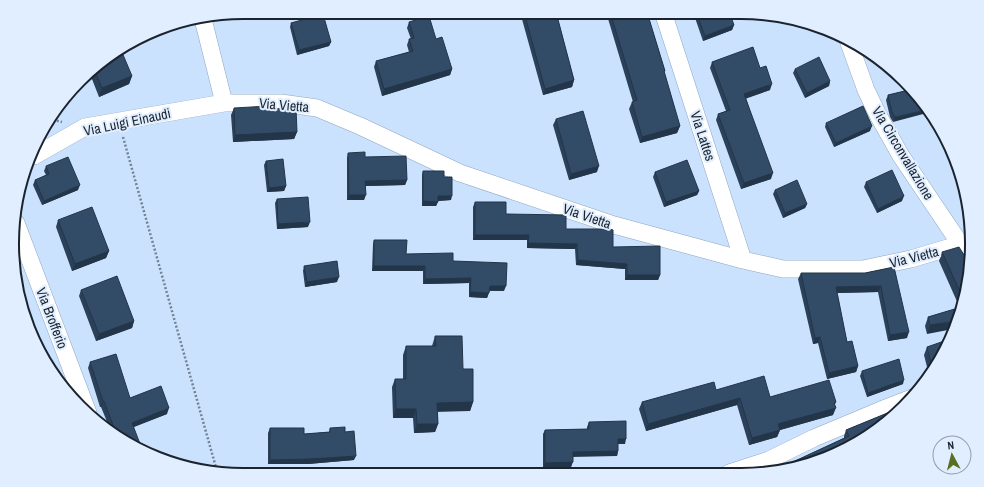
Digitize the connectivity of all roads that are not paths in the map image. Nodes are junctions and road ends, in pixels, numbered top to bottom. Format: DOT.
graph roads {
  1 [pos="665,19"];
  2 [pos="204,22"];
  3 [pos="851,48"];
  4 [pos="224,103"];
  5 [pos="38,154"];
  6 [pos="19,231"];
  7 [pos="961,244"];
  8 [pos="965,250"];
  9 [pos="743,260"];
  10 [pos="83,400"];
  11 [pos="897,404"];
  12 [pos="770,460"];
  13 [pos="760,467"];
  14 [pos="745,468"];
  1 -- 9 [label="street, Via Lattes"];
  2 -- 4 [label="street"];
  3 -- 7 [label="street, Via Circonvallazione"];
  4 -- 5 [label="street, Via Luigi Einaudi"];
  4 -- 9 [label="street, Via Vietta"];
  6 -- 10 [label="street, Via Brofferio"];
  7 -- 8 [label="street, Via Circonvallazione"];
  7 -- 9 [label="street, Via Vietta"];
  11 -- 12 [label="street"];
  12 -- 13 [label="street"];
  12 -- 14 [label="street"];
}
